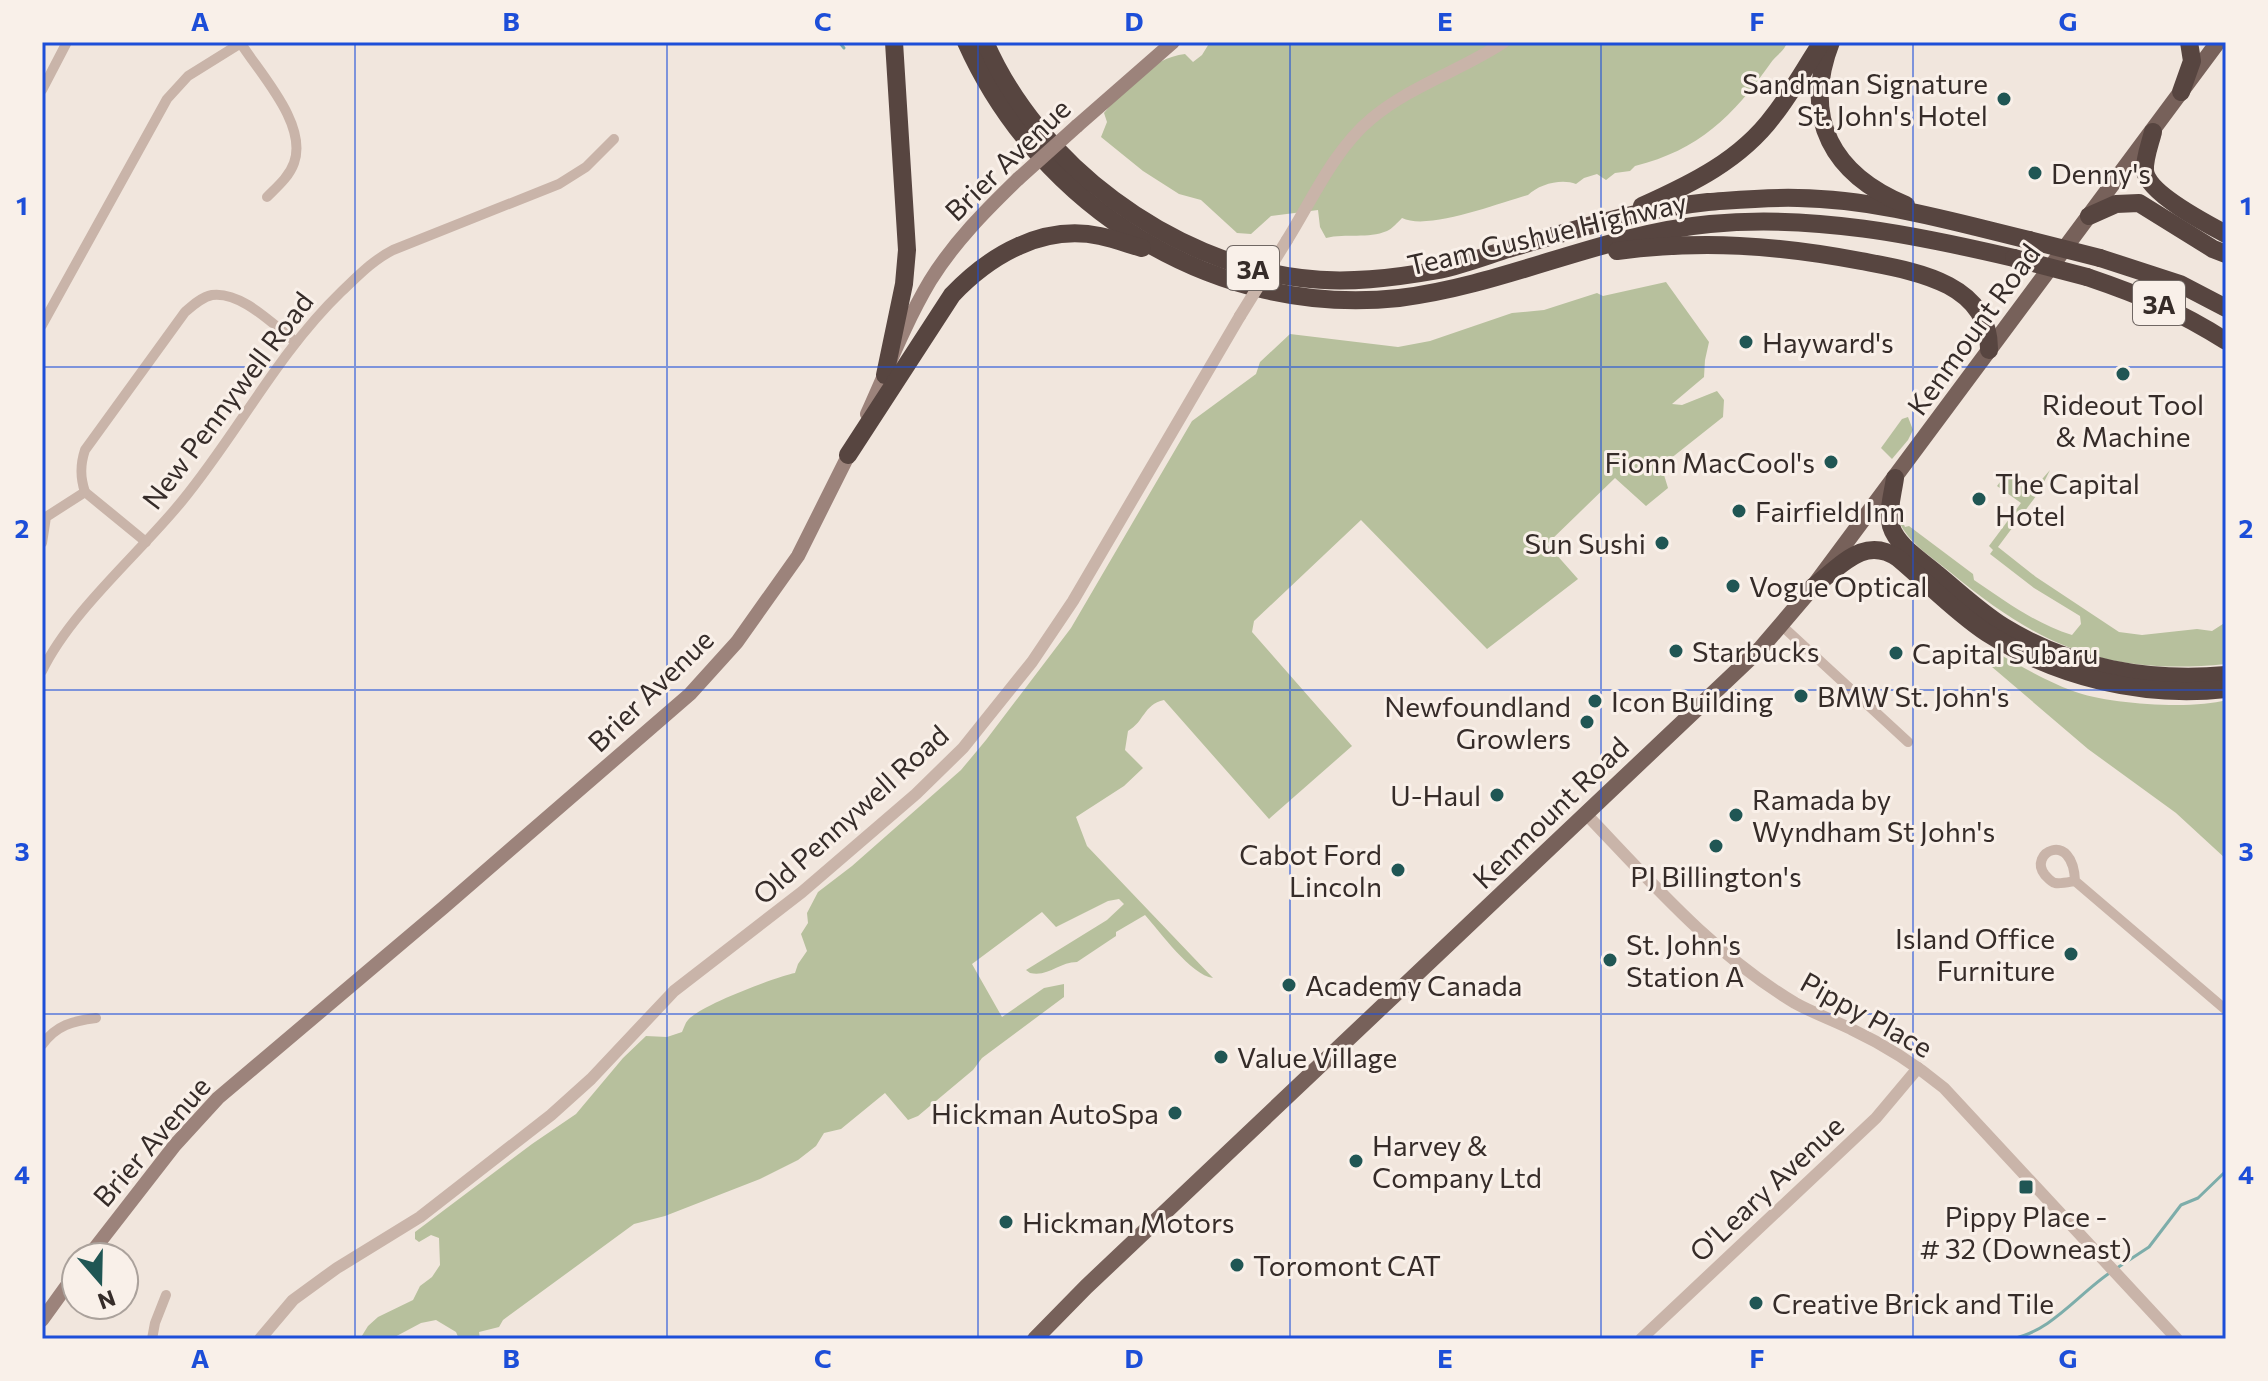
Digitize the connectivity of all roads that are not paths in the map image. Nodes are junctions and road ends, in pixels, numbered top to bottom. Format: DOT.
graph roads {
  1 [pos="67,42"];
  2 [pos="894,42"];
  3 [pos="966,42"];
  4 [pos="985,42"];
  5 [pos="1173,42"];
  6 [pos="1504,42"];
  7 [pos="1822,42"];
  8 [pos="1831,42"];
  9 [pos="2189,42"];
  10 [pos="2218,42"];
  11 [pos="240,43"];
  12 [pos="42,90"];
  13 [pos="2181,92"];
  14 [pos="2153,132"];
  15 [pos="614,139"];
  16 [pos="267,197"];
  17 [pos="1926,215"];
  18 [pos="2089,216"];
  19 [pos="1606,221"];
  20 [pos="2226,234"];
  21 [pos="2226,254"];
  22 [pos="1184,263"];
  23 [pos="1535,264"];
  24 [pos="2226,308"];
  25 [pos="42,325"];
  26 [pos="2226,341"];
  27 [pos="296,342"];
  28 [pos="1989,350"];
  29 [pos="885,375"];
  30 [pos="848,455"];
  31 [pos="1895,478"];
  32 [pos="85,492"];
  33 [pos="146,542"];
  34 [pos="42,543"];
  35 [pos="1813,587"];
  36 [pos="1781,625"];
  37 [pos="42,671"];
  38 [pos="2226,675"];
  39 [pos="2226,689"];
  40 [pos="1908,742"];
  41 [pos="1586,814"];
  42 [pos="2075,881"];
  43 [pos="2226,1010"];
  44 [pos="96,1018"];
  45 [pos="42,1045"];
  46 [pos="1918,1068"];
  47 [pos="100,1241"];
  48 [pos="60,1295"];
  49 [pos="166,1295"];
  50 [pos="42,1320"];
  51 [pos="152,1339"];
  52 [pos="260,1339"];
  53 [pos="1036,1339"];
  54 [pos="1641,1339"];
  55 [pos="2176,1339"];
  1 -- 12 [label="street"];
  2 -- 29 [label="highway"];
  3 -- 22 [label="highway, Team Gushue Highway / 3A"];
  4 -- 19 [label="highway, Team Gushue Highway / 3A"];
  5 -- 29 [label="main road, Brier Avenue, bridge"];
  6 -- 52 [label="street, Old Pennywell Road, bridge"];
  7 -- 19 [label="highway"];
  8 -- 17 [label="highway"];
  9 -- 13 [label="highway"];
  10 -- 13 [label="main road, Kenmount Road"];
  11 -- 16 [label="street"];
  11 -- 25 [label="street"];
  13 -- 14 [label="main road, Kenmount Road"];
  14 -- 18 [label="main road, Kenmount Road"];
  14 -- 20 [label="highway"];
  15 -- 27 [label="street, New Pennywell Road"];
  17 -- 19 [label="highway, Team Gushue Highway / 3A"];
  17 -- 24 [label="highway, Team Gushue Highway / 3A, bridge"];
  18 -- 21 [label="highway"];
  18 -- 28 [label="main road, Kenmount Road"];
  22 -- 23 [label="highway, Team Gushue Highway / 3A"];
  22 -- 30 [label="highway"];
  23 -- 26 [label="highway, Team Gushue Highway / 3A, bridge"];
  23 -- 28 [label="highway"];
  27 -- 32 [label="street"];
  27 -- 33 [label="street, New Pennywell Road"];
  28 -- 31 [label="main road, Kenmount Road"];
  29 -- 30 [label="main road, Brier Avenue"];
  30 -- 47 [label="main road, Brier Avenue"];
  31 -- 35 [label="main road, Kenmount Road"];
  31 -- 38 [label="highway"];
  32 -- 33 [label="street"];
  32 -- 34 [label="street"];
  33 -- 37 [label="street, New Pennywell Road"];
  35 -- 36 [label="main road, Kenmount Road"];
  35 -- 39 [label="highway"];
  36 -- 40 [label="street"];
  36 -- 41 [label="main road, Kenmount Road"];
  41 -- 46 [label="street, Pippy Place"];
  41 -- 53 [label="main road, Kenmount Road"];
  42 -- 43 [label="street"];
  44 -- 45 [label="street"];
  46 -- 54 [label="street, O'Leary Avenue"];
  46 -- 55 [label="street, Pippy Place"];
  48 -- 50 [label="main road"];
  49 -- 51 [label="street"];
}
